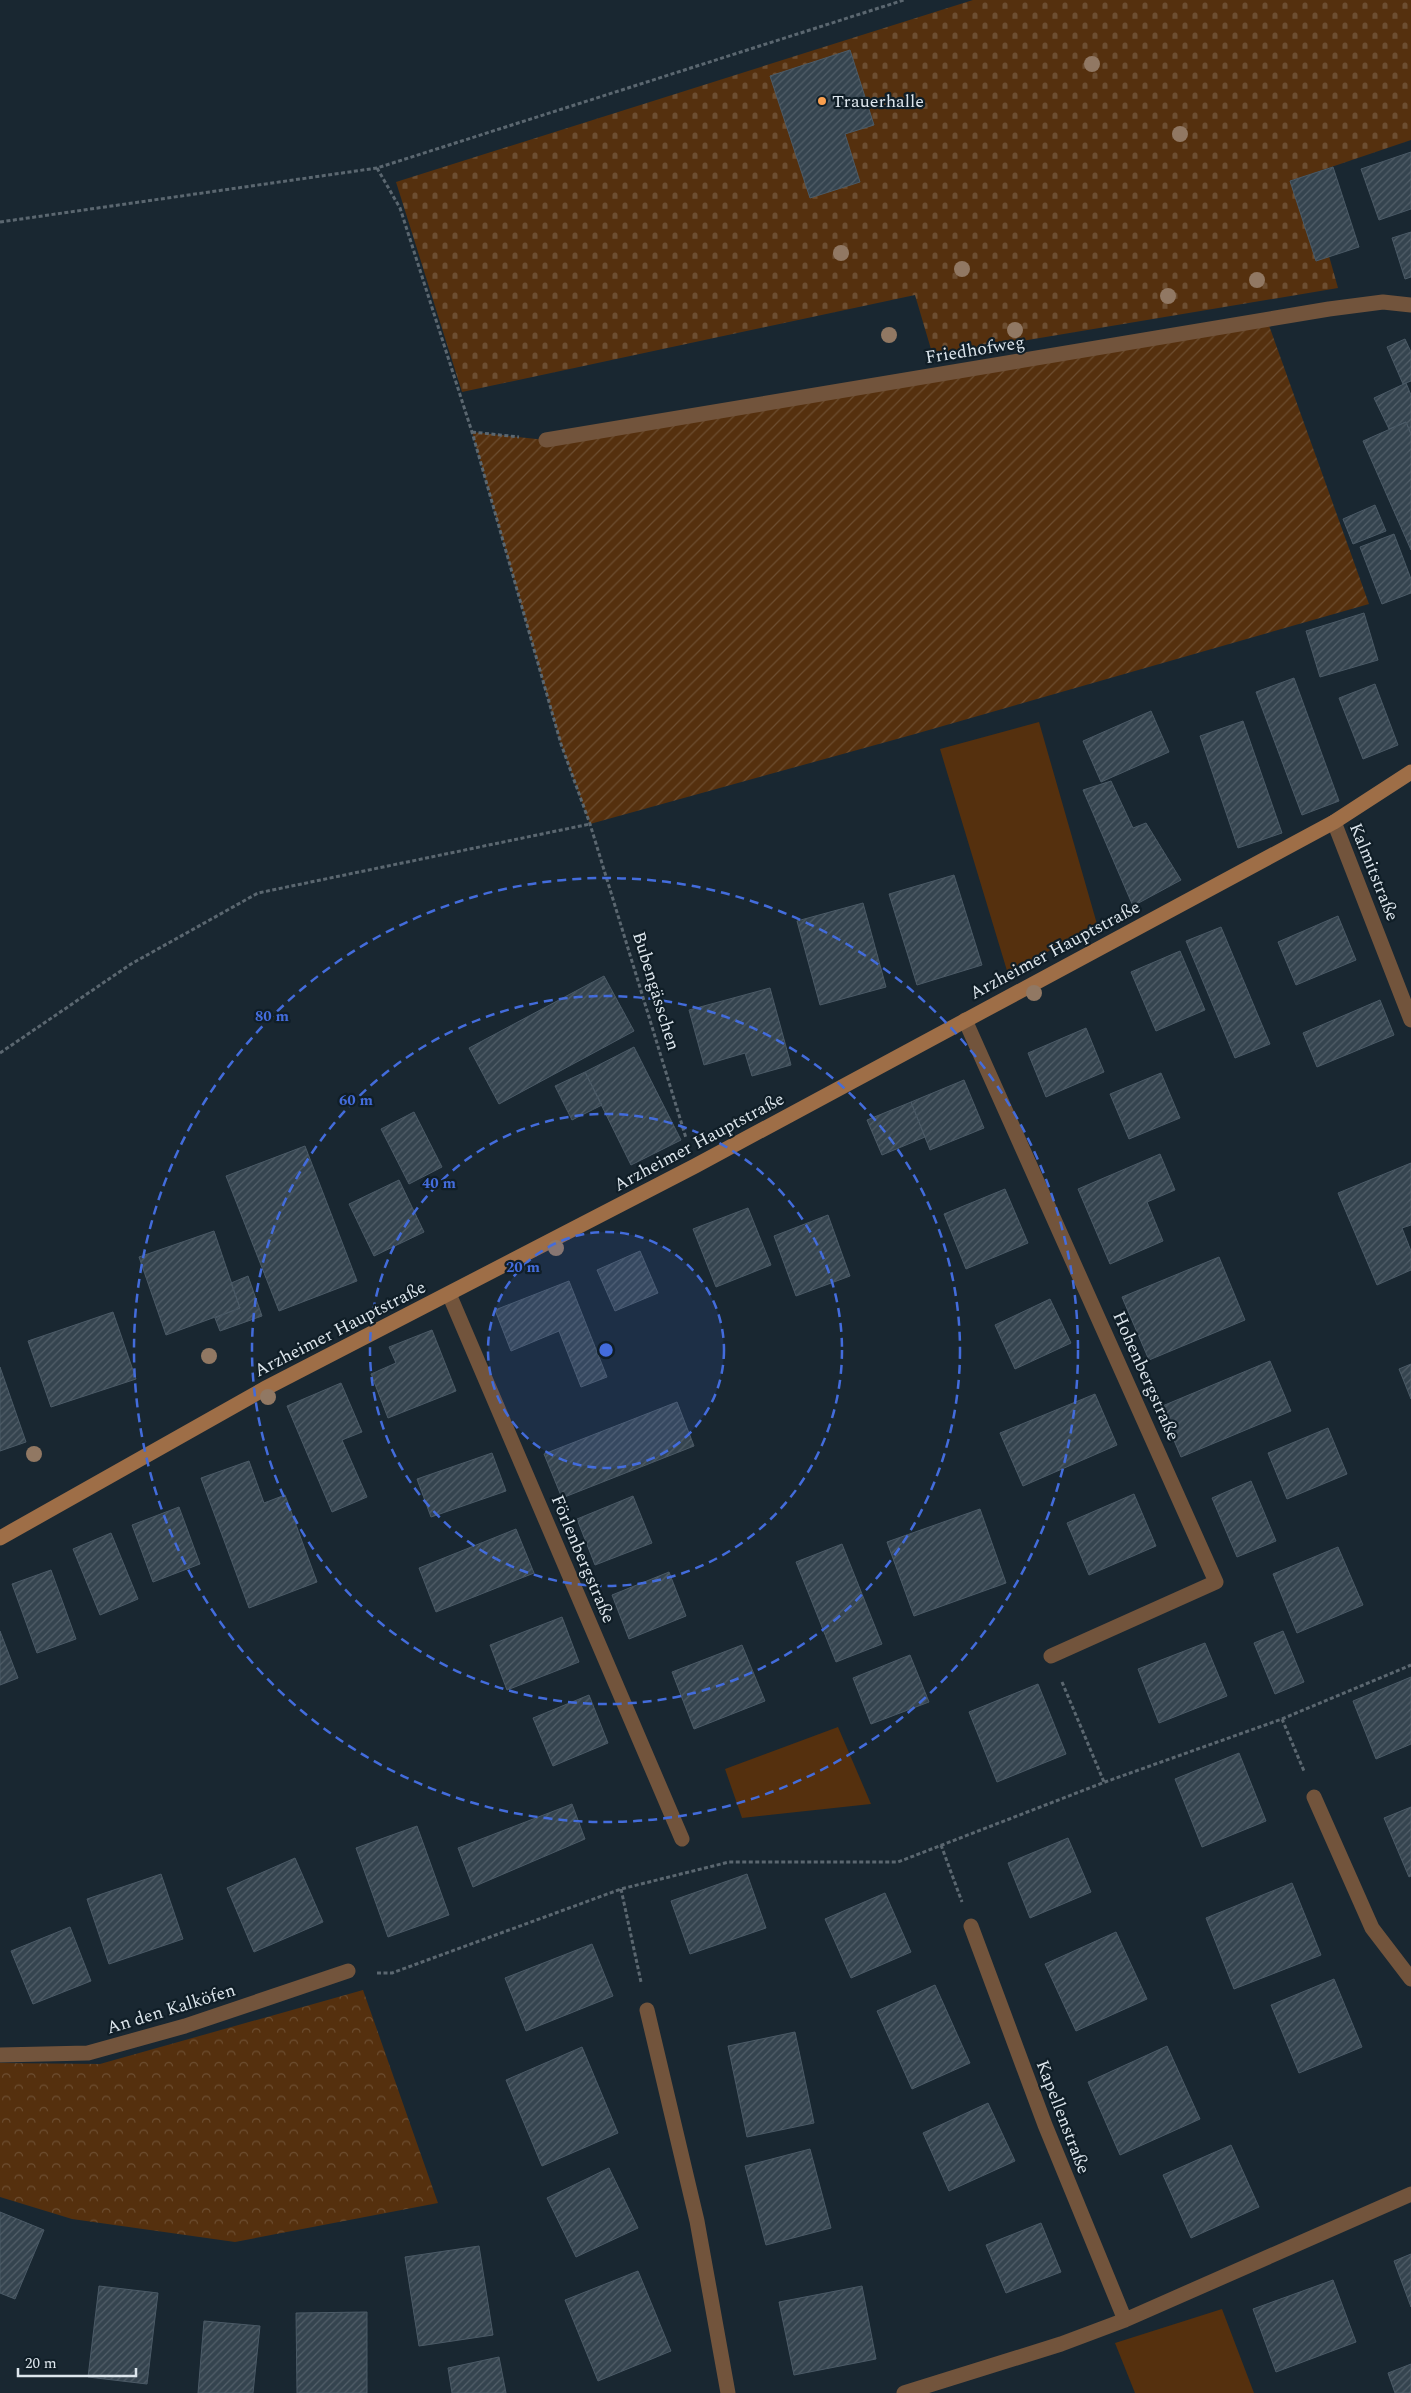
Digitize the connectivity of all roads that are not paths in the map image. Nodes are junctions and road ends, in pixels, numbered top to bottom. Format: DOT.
graph roads {
  1 [pos="1411,305"];
  2 [pos="546,440"];
  3 [pos="1411,772"];
  4 [pos="1334,822"];
  5 [pos="965,1020"];
  6 [pos="1411,1020"];
  7 [pos="450,1294"];
  8 [pos="0,1538"];
  9 [pos="1051,1656"];
  10 [pos="1314,1797"];
  11 [pos="682,1839"];
  12 [pos="970,1926"];
  13 [pos="348,1971"];
  14 [pos="1411,1979"];
  15 [pos="647,2010"];
  16 [pos="0,2055"];
  17 [pos="1411,2194"];
  18 [pos="1125,2320"];
  19 [pos="728,2393"];
  20 [pos="904,2393"];
  1 -- 2 [label="street, Friedhofweg"];
  3 -- 4 [label="street, Arzheimer Hauptstraße"];
  4 -- 5 [label="street, Arzheimer Hauptstraße"];
  4 -- 6 [label="street, Kalmitstraße"];
  5 -- 7 [label="street, Arzheimer Hauptstraße"];
  5 -- 9 [label="street, Hohenbergstraße"];
  7 -- 8 [label="street, Arzheimer Hauptstraße"];
  7 -- 11 [label="street, Förlenbergstraße"];
  10 -- 14 [label="street"];
  12 -- 18 [label="street, Kapellenstraße"];
  13 -- 16 [label="street, An den Kalköfen"];
  15 -- 19 [label="street"];
  17 -- 18 [label="street"];
  18 -- 20 [label="street"];
}
